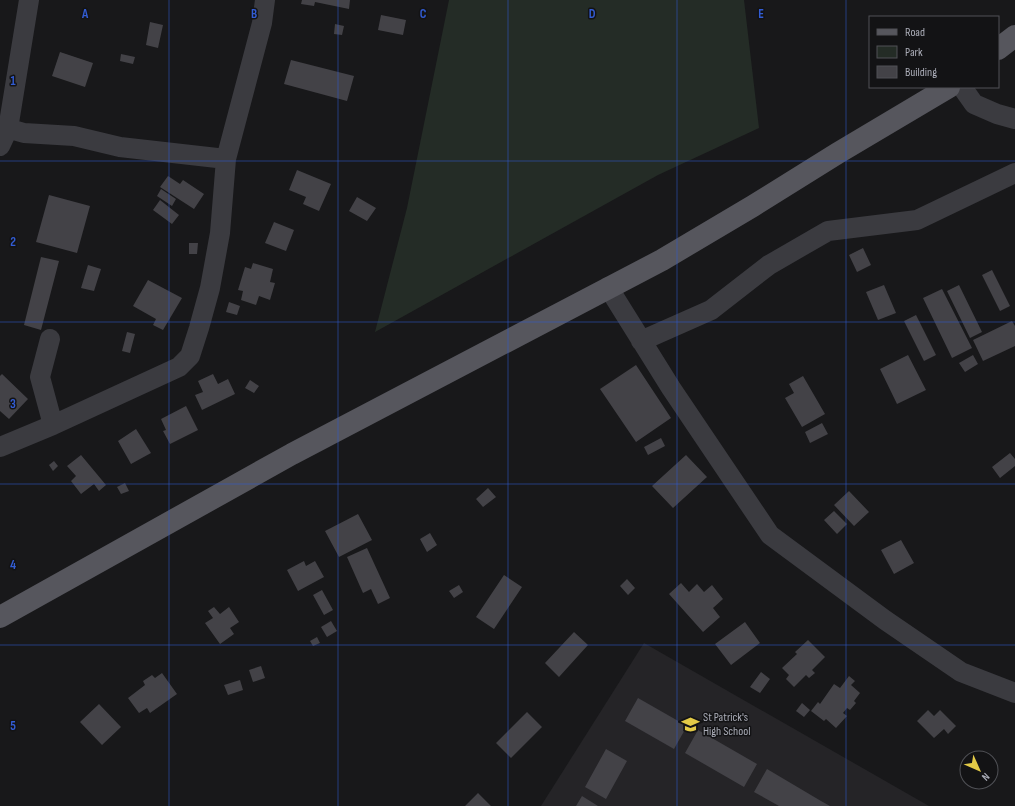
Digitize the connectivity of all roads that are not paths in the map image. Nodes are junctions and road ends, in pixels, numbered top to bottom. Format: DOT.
graph roads {
  1 [pos="29,0"];
  2 [pos="266,0"];
  3 [pos="1015,36"];
  4 [pos="999,48"];
  5 [pos="947,88"];
  6 [pos="963,88"];
  7 [pos="1015,119"];
  8 [pos="3,134"];
  9 [pos="226,159"];
  10 [pos="1015,173"];
  11 [pos="608,287"];
  12 [pos="50,339"];
  13 [pos="641,341"];
  14 [pos="53,425"];
  15 [pos="0,447"];
  16 [pos="0,617"];
  17 [pos="1015,693"];
  1 -- 8 [label="street"];
  2 -- 9 [label="street"];
  3 -- 4 [label="main road"];
  5 -- 11 [label="main road"];
  6 -- 7 [label="street"];
  8 -- 9 [label="street"];
  9 -- 14 [label="street"];
  10 -- 13 [label="street"];
  11 -- 13 [label="street"];
  11 -- 16 [label="main road"];
  12 -- 14 [label="street"];
  13 -- 17 [label="street"];
  14 -- 15 [label="street"];
}
